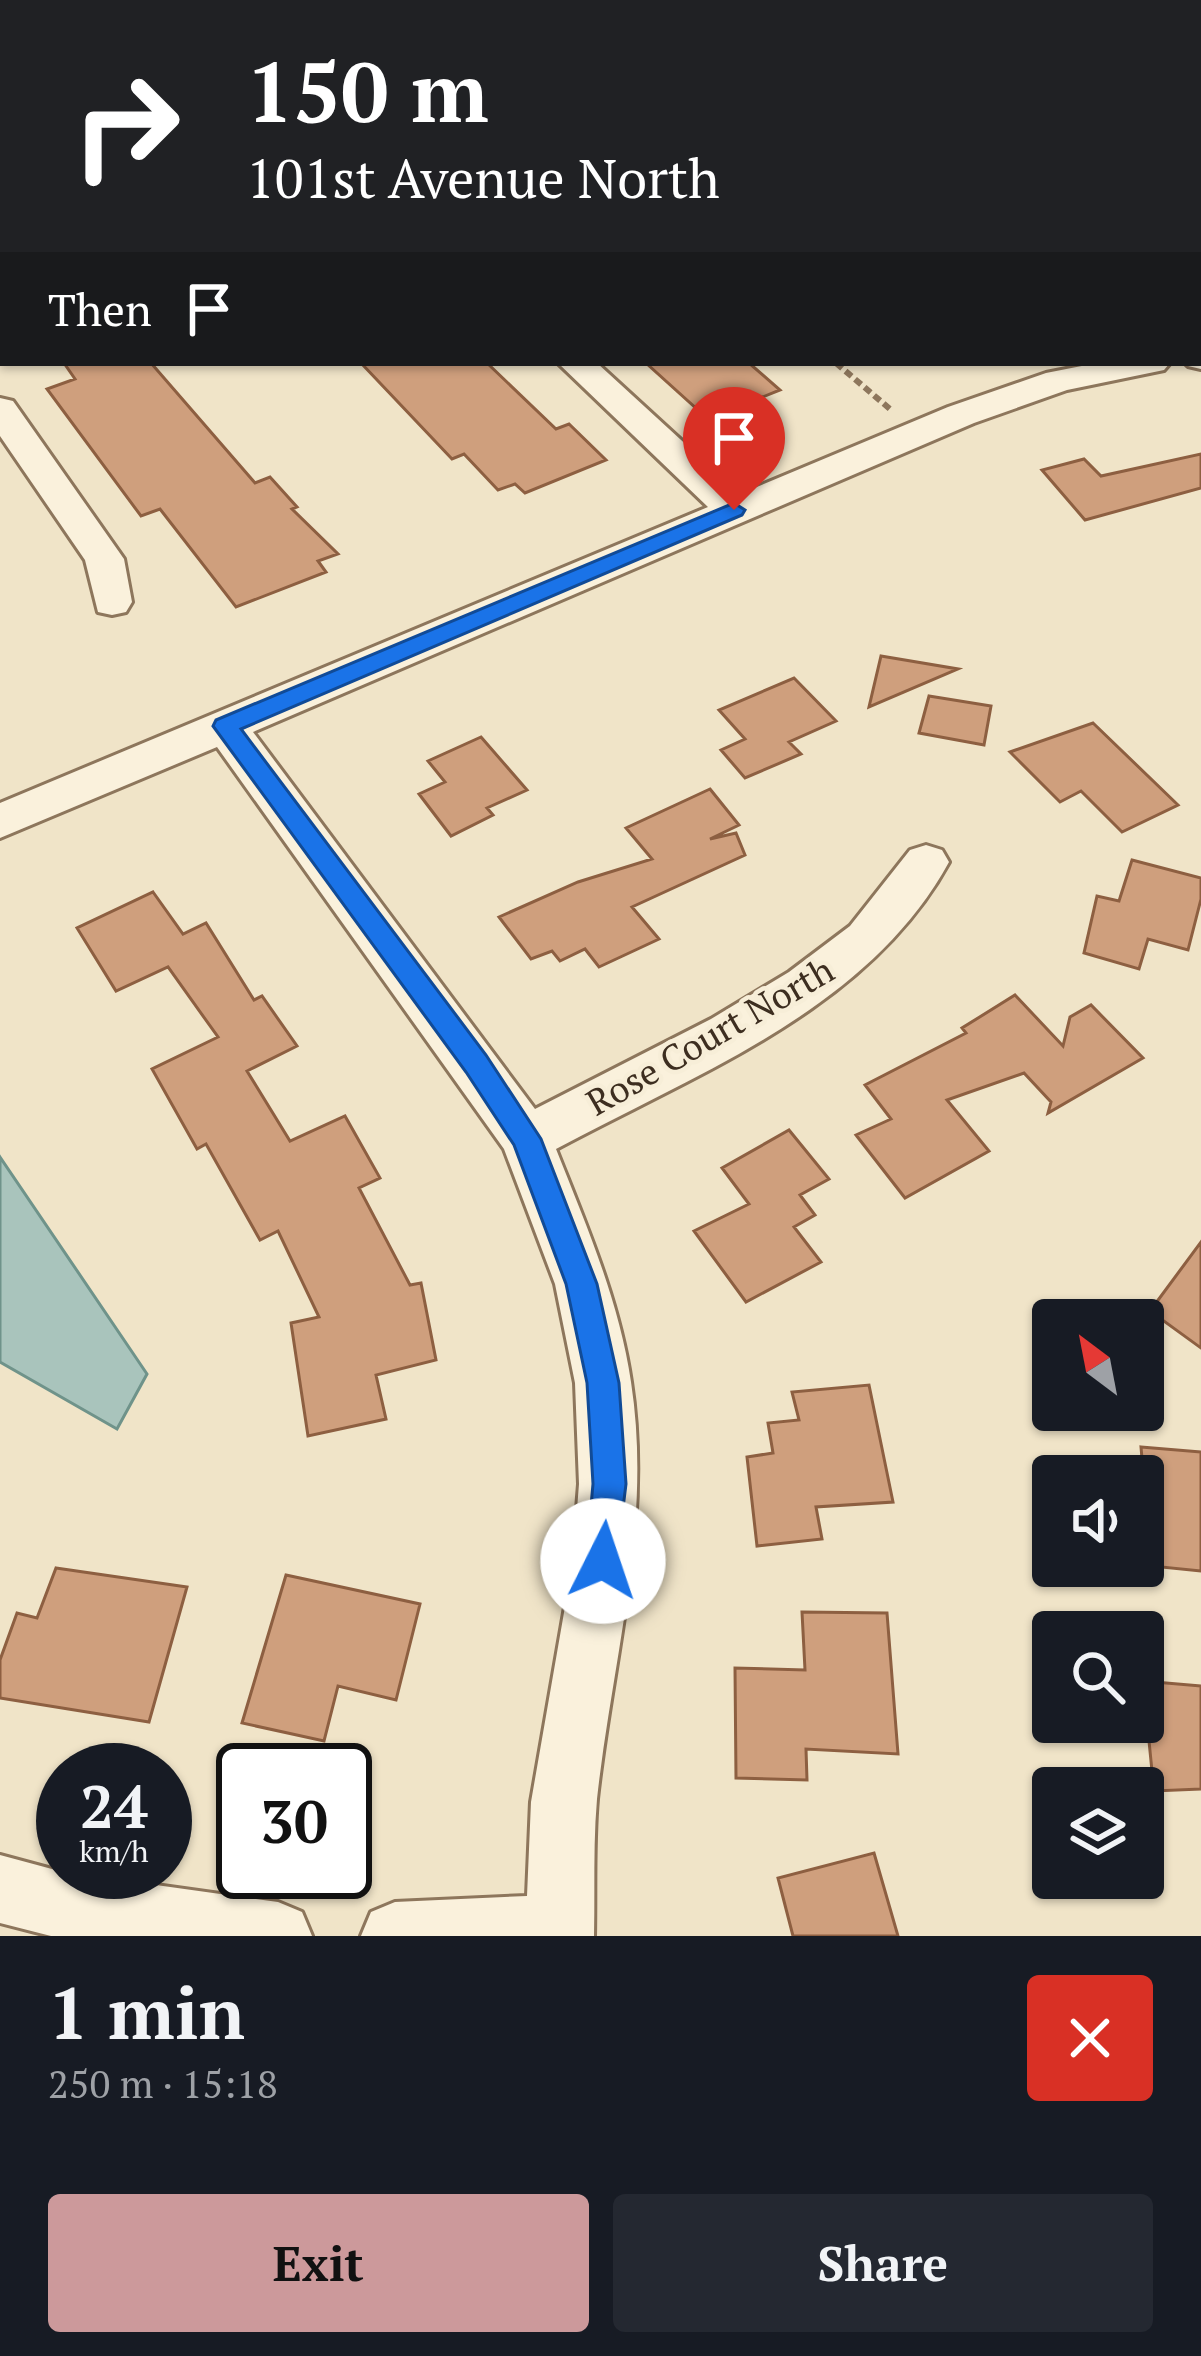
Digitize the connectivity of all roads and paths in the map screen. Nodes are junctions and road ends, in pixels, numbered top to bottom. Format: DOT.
graph roads {
  1 [pos="579,366"];
  2 [pos="840,366"];
  3 [pos="1101,367"];
  4 [pos="0,409"];
  5 [pos="919,433"];
  6 [pos="734,510"];
  7 [pos="112,602"];
  8 [pos="225,726"];
  9 [pos="0,821"];
  10 [pos="926,862"];
  11 [pos="526,1139"];
  12 [pos="0,1889"];
  13 [pos="560,1932"];
  14 [pos="278,1936"];
  15 [pos="395,1936"];
  1 -- 6 [label="street"];
  2 -- 5 [label="path"];
  3 -- 5 [label="street"];
  4 -- 7 [label="street"];
  5 -- 6 [label="street"];
  6 -- 8 [label="street"];
  8 -- 9 [label="street"];
  8 -- 11 [label="street"];
  10 -- 11 [label="street, Rose Court North"];
  11 -- 13 [label="street"];
  12 -- 14 [label="street"];
  13 -- 15 [label="street"];
}
